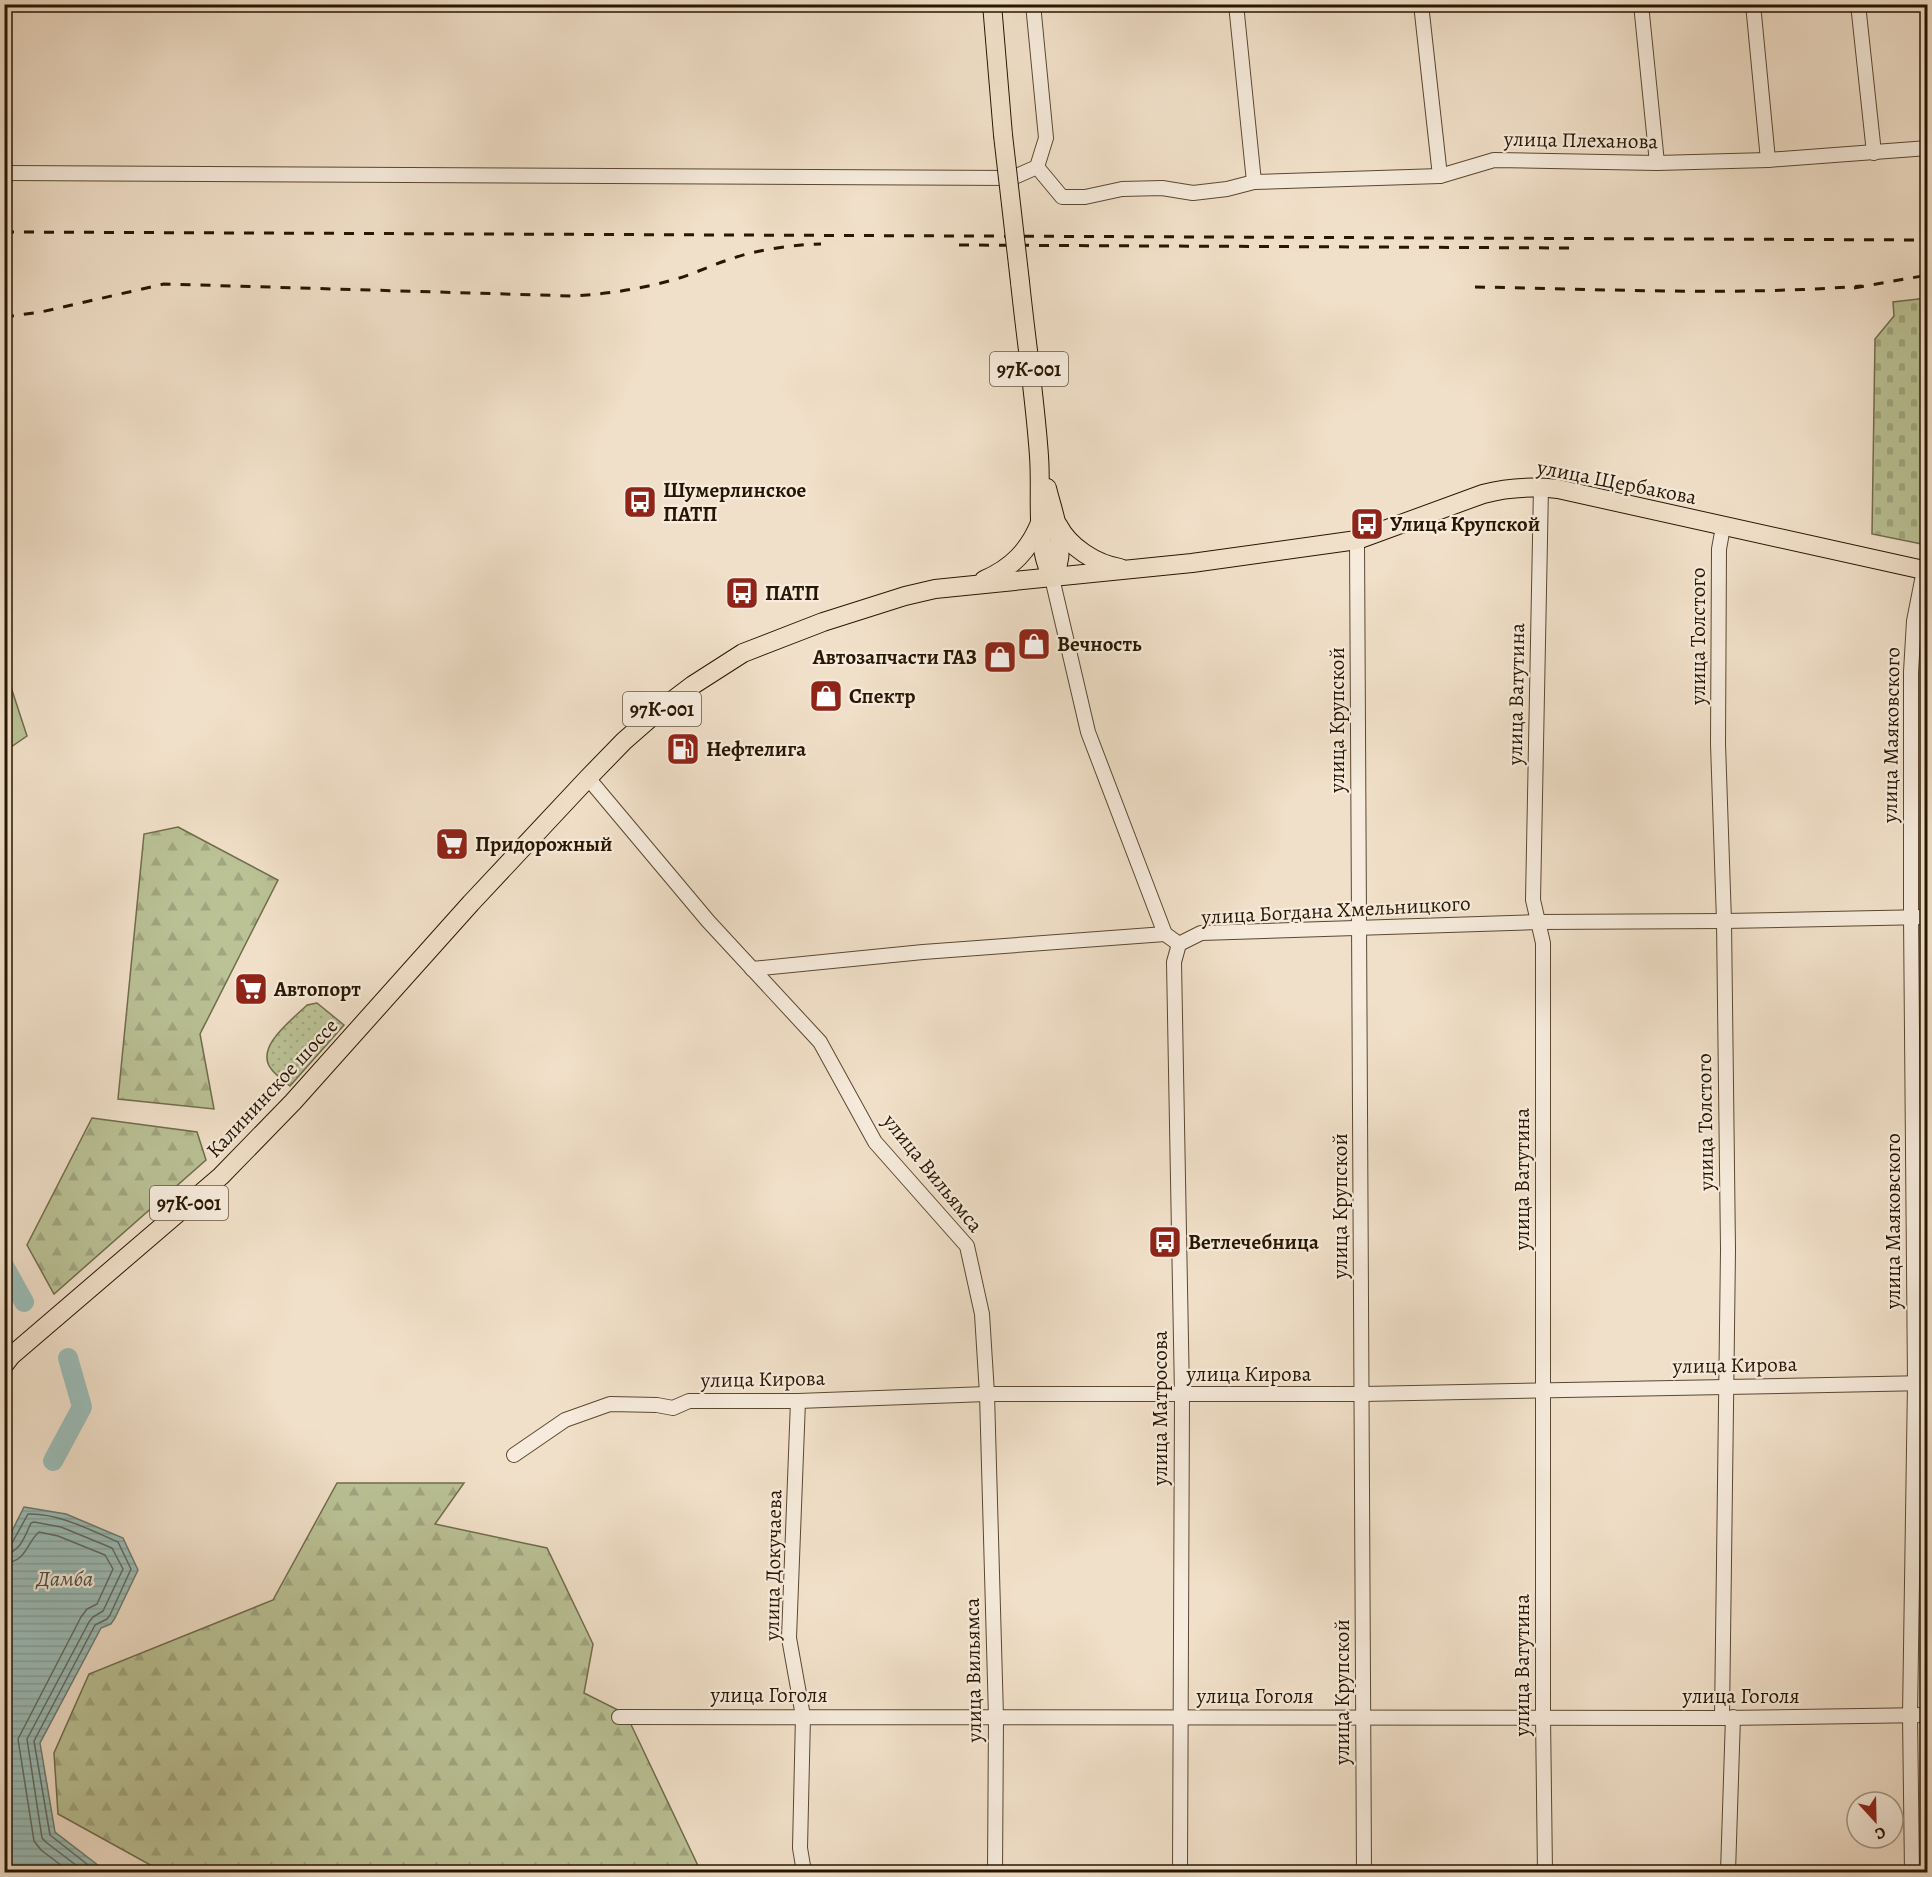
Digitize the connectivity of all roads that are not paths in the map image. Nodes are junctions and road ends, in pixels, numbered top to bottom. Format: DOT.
graph roads {
  1 [pos="992,4"];
  2 [pos="1033,4"];
  3 [pos="1236,4"];
  4 [pos="1421,4"];
  5 [pos="1641,4"];
  6 [pos="1752,4"];
  7 [pos="1858,4"];
  8 [pos="1928,148"];
  9 [pos="1874,153"];
  10 [pos="1768,160"];
  11 [pos="1657,163"];
  12 [pos="1037,167"];
  13 [pos="4,173"];
  14 [pos="1440,176"];
  15 [pos="1254,182"];
  16 [pos="1541,487"];
  17 [pos="1047,519"];
  18 [pos="1723,527"];
  19 [pos="1357,540"];
  20 [pos="1133,570"];
  21 [pos="1926,570"];
  22 [pos="1052,578"];
  23 [pos="970,584"];
  24 [pos="588,778"];
  25 [pos="1911,916"];
  26 [pos="1928,917"];
  27 [pos="1724,921"];
  28 [pos="1538,922"];
  29 [pos="1359,927"];
  30 [pos="1165,933"];
  31 [pos="1179,944"];
  32 [pos="752,969"];
  33 [pos="4,1365"];
  34 [pos="1921,1383"];
  35 [pos="1725,1386"];
  36 [pos="1544,1390"];
  37 [pos="987,1394"];
  38 [pos="1363,1394"];
  39 [pos="1182,1395"];
  40 [pos="798,1401"];
  41 [pos="514,1455"];
  42 [pos="1910,1715"];
  43 [pos="1928,1715"];
  44 [pos="803,1716"];
  45 [pos="620,1717"];
  46 [pos="996,1717"];
  47 [pos="1181,1717"];
  48 [pos="1364,1717"];
  49 [pos="1543,1717"];
  50 [pos="1728,1717"];
  51 [pos="804,1872"];
  52 [pos="995,1872"];
  53 [pos="1180,1872"];
  54 [pos="1364,1872"];
  55 [pos="1545,1872"];
  56 [pos="1728,1872"];
  57 [pos="1912,1872"];
  1 -- 17 [label="main road, 97К-001, bridge"];
  2 -- 12 [label="street"];
  3 -- 15 [label="street"];
  4 -- 14 [label="street"];
  5 -- 11 [label="street"];
  6 -- 10 [label="street"];
  7 -- 9 [label="street"];
  8 -- 9 [label="street, улица Плеханова"];
  9 -- 10 [label="street, улица Плеханова"];
  10 -- 11 [label="street, улица Плеханова"];
  11 -- 14 [label="street, улица Плеханова"];
  12 -- 13 [label="street"];
  12 -- 15 [label="street, улица Плеханова"];
  14 -- 15 [label="street, улица Плеханова"];
  16 -- 18 [label="main road, улица Щербакова"];
  16 -- 19 [label="main road, улица Щербакова"];
  16 -- 28 [label="street, улица Ватутина"];
  17 -- 20 [label="main road"];
  17 -- 22 [label="main road, 97К-001"];
  17 -- 23 [label="main road, 97К-001"];
  18 -- 21 [label="main road, улица Щербакова"];
  18 -- 27 [label="street, улица Толстого"];
  19 -- 20 [label="main road, улица Щербакова"];
  19 -- 29 [label="street, улица Крупской"];
  20 -- 22 [label="main road, улица Щербакова"];
  21 -- 25 [label="street, улица Маяковского"];
  22 -- 23 [label="main road, Калининское шоссе / 97К-001"];
  22 -- 30 [label="street"];
  23 -- 24 [label="main road, Калининское шоссе / 97К-001"];
  24 -- 32 [label="street, улица Вильямса"];
  24 -- 33 [label="main road, Калининское шоссе / 97К-001"];
  25 -- 26 [label="street, улица Богдана Хмельницкого"];
  25 -- 27 [label="street, улица Богдана Хмельницкого"];
  25 -- 34 [label="street, улица Маяковского"];
  27 -- 28 [label="street, улица Богдана Хмельницкого"];
  27 -- 35 [label="street, улица Толстого"];
  28 -- 29 [label="street, улица Богдана Хмельницкого"];
  28 -- 36 [label="street, улица Ватутина"];
  29 -- 31 [label="street, улица Богдана Хмельницкого"];
  29 -- 38 [label="street, улица Крупской"];
  30 -- 31 [label="street, улица Богдана Хмельницкого"];
  30 -- 32 [label="street"];
  31 -- 39 [label="street, улица Матросова"];
  32 -- 37 [label="street, улица Вильямса"];
  34 -- 35 [label="street, улица Кирова"];
  34 -- 42 [label="street, улица Маяковского"];
  35 -- 36 [label="street, улица Кирова"];
  35 -- 50 [label="street, улица Толстого"];
  36 -- 38 [label="street, улица Кирова"];
  36 -- 49 [label="street, улица Ватутина"];
  37 -- 39 [label="street, улица Кирова"];
  37 -- 40 [label="street, улица Кирова"];
  37 -- 46 [label="street, улица Вильямса"];
  38 -- 39 [label="street, улица Кирова"];
  38 -- 48 [label="street, улица Крупской"];
  39 -- 47 [label="street, улица Матросова"];
  40 -- 41 [label="street, улица Кирова"];
  40 -- 44 [label="street, улица Докучаева"];
  42 -- 43 [label="street, улица Гоголя"];
  42 -- 50 [label="street, улица Гоголя"];
  42 -- 57 [label="street, улица Маяковского"];
  44 -- 45 [label="street, улица Гоголя"];
  44 -- 46 [label="street, улица Гоголя"];
  44 -- 51 [label="street, улица Докучаева"];
  46 -- 47 [label="street, улица Гоголя"];
  46 -- 52 [label="street, улица Вильямса"];
  47 -- 48 [label="street, улица Гоголя"];
  47 -- 53 [label="street, улица Матросова"];
  48 -- 49 [label="street, улица Гоголя"];
  48 -- 54 [label="street, улица Крупской"];
  49 -- 50 [label="street, улица Гоголя"];
  49 -- 55 [label="street, улица Ватутина"];
  50 -- 56 [label="street, улица Толстого"];
}
